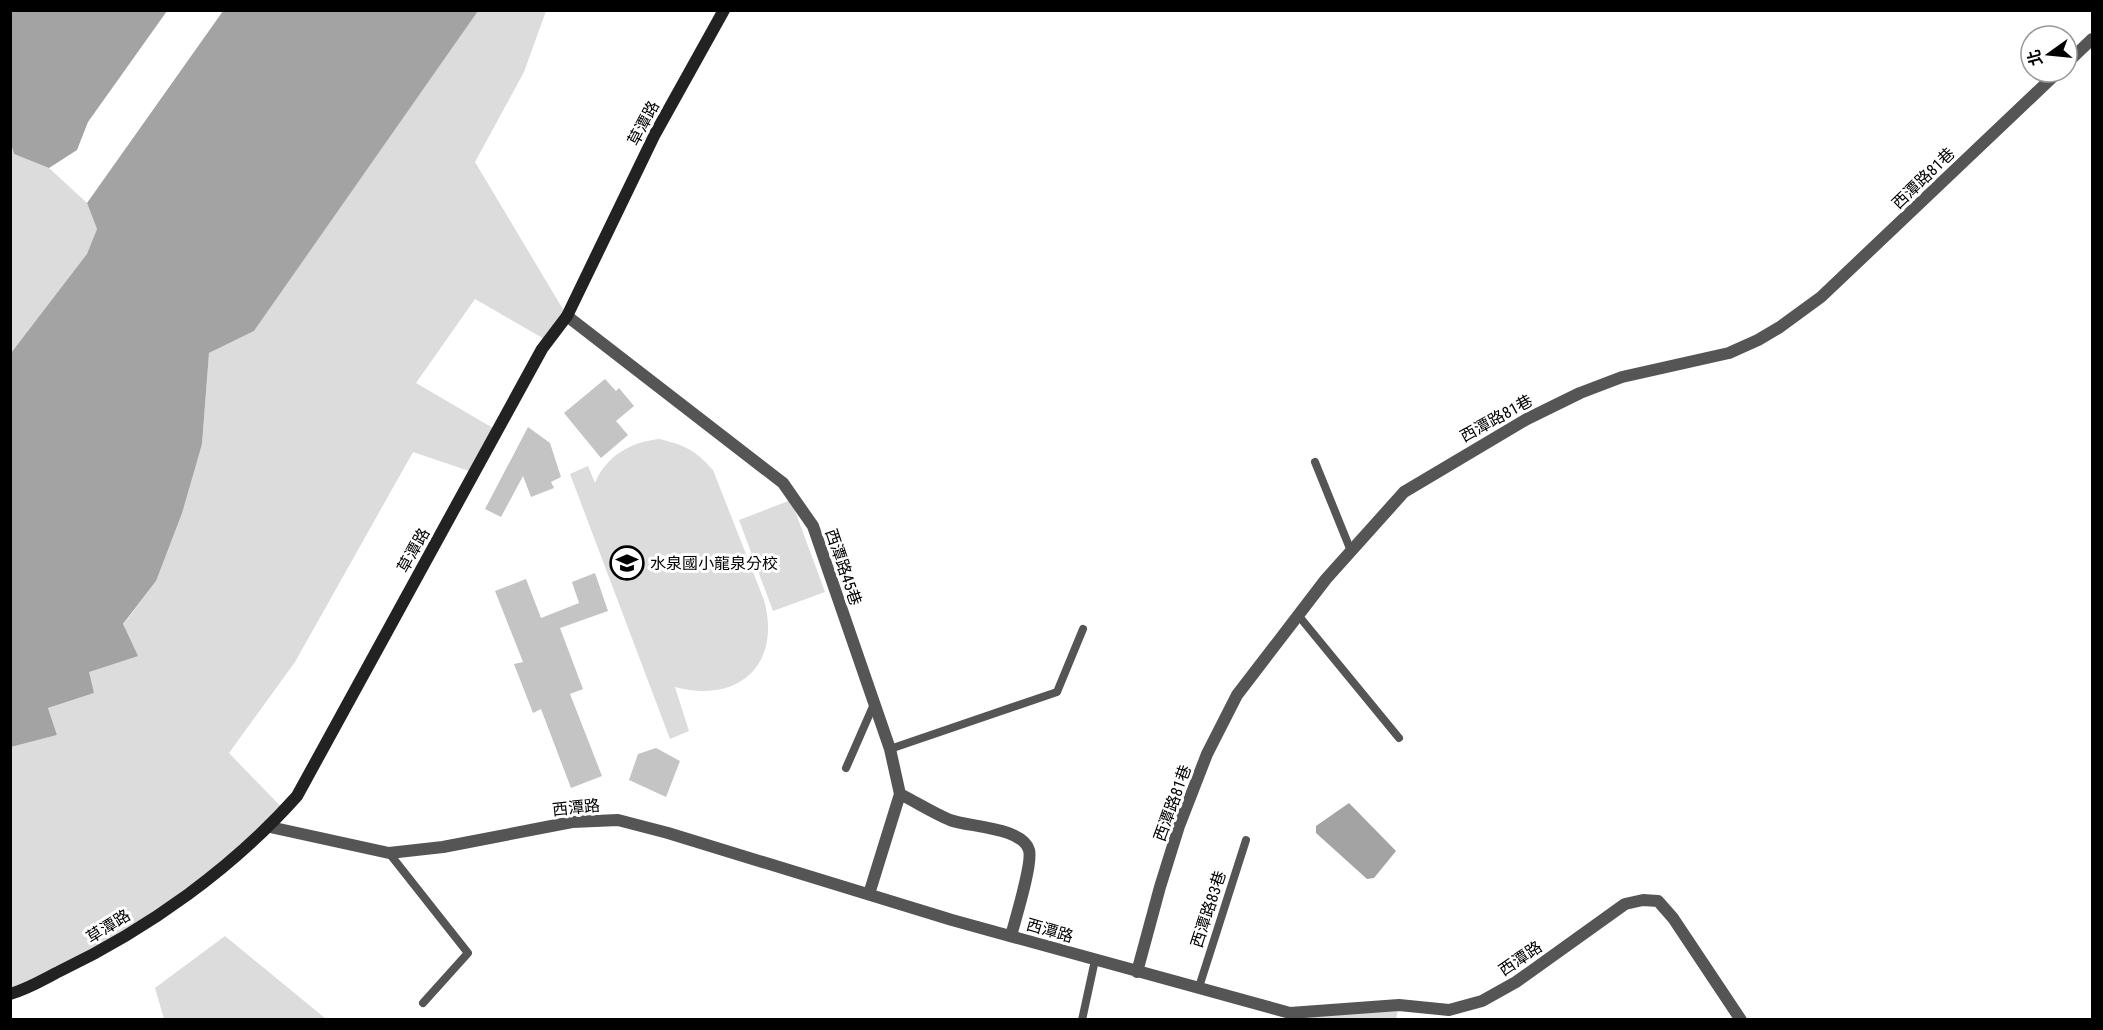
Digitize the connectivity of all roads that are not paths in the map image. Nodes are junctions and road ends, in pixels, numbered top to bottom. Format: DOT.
graph roads {
  1 [pos="724,10"];
  2 [pos="2092,39"];
  3 [pos="2079,51"];
  4 [pos="2045,84"];
  5 [pos="567,316"];
  6 [pos="1315,462"];
  7 [pos="1351,551"];
  8 [pos="1298,615"];
  9 [pos="1083,629"];
  10 [pos="874,704"];
  11 [pos="1399,738"];
  12 [pos="890,749"];
  13 [pos="846,768"];
  14 [pos="900,794"];
  15 [pos="270,827"];
  16 [pos="1246,840"];
  17 [pos="389,853"];
  18 [pos="869,894"];
  19 [pos="1011,936"];
  20 [pos="1095,960"];
  21 [pos="1137,972"];
  22 [pos="1199,987"];
  23 [pos="10,994"];
  24 [pos="423,1003"];
  25 [pos="1082,1020"];
  26 [pos="1742,1020"];
  1 -- 5 [label="street, 草潭路"];
  2 -- 3 [label="street"];
  4 -- 7 [label="street, 西潭路81巷"];
  5 -- 10 [label="street, 西潭路45巷"];
  5 -- 15 [label="street, 草潭路"];
  6 -- 7 [label="lane"];
  7 -- 8 [label="street, 西潭路81巷"];
  8 -- 11 [label="lane"];
  8 -- 21 [label="street, 西潭路81巷"];
  9 -- 12 [label="lane"];
  10 -- 12 [label="street, 西潭路45巷"];
  10 -- 13 [label="lane"];
  12 -- 14 [label="street, 西潭路45巷"];
  14 -- 18 [label="street, 西潭路45巷"];
  14 -- 19 [label="street"];
  15 -- 17 [label="street, 西潭路"];
  15 -- 23 [label="street, 草潭路"];
  16 -- 22 [label="lane, 西潭路83巷"];
  17 -- 18 [label="street, 西潭路"];
  17 -- 24 [label="lane"];
  18 -- 19 [label="street, 西潭路"];
  19 -- 20 [label="street, 西潭路"];
  20 -- 21 [label="street, 西潭路"];
  20 -- 25 [label="lane"];
  21 -- 22 [label="street, 西潭路"];
  22 -- 26 [label="street, 西潭路"];
}
